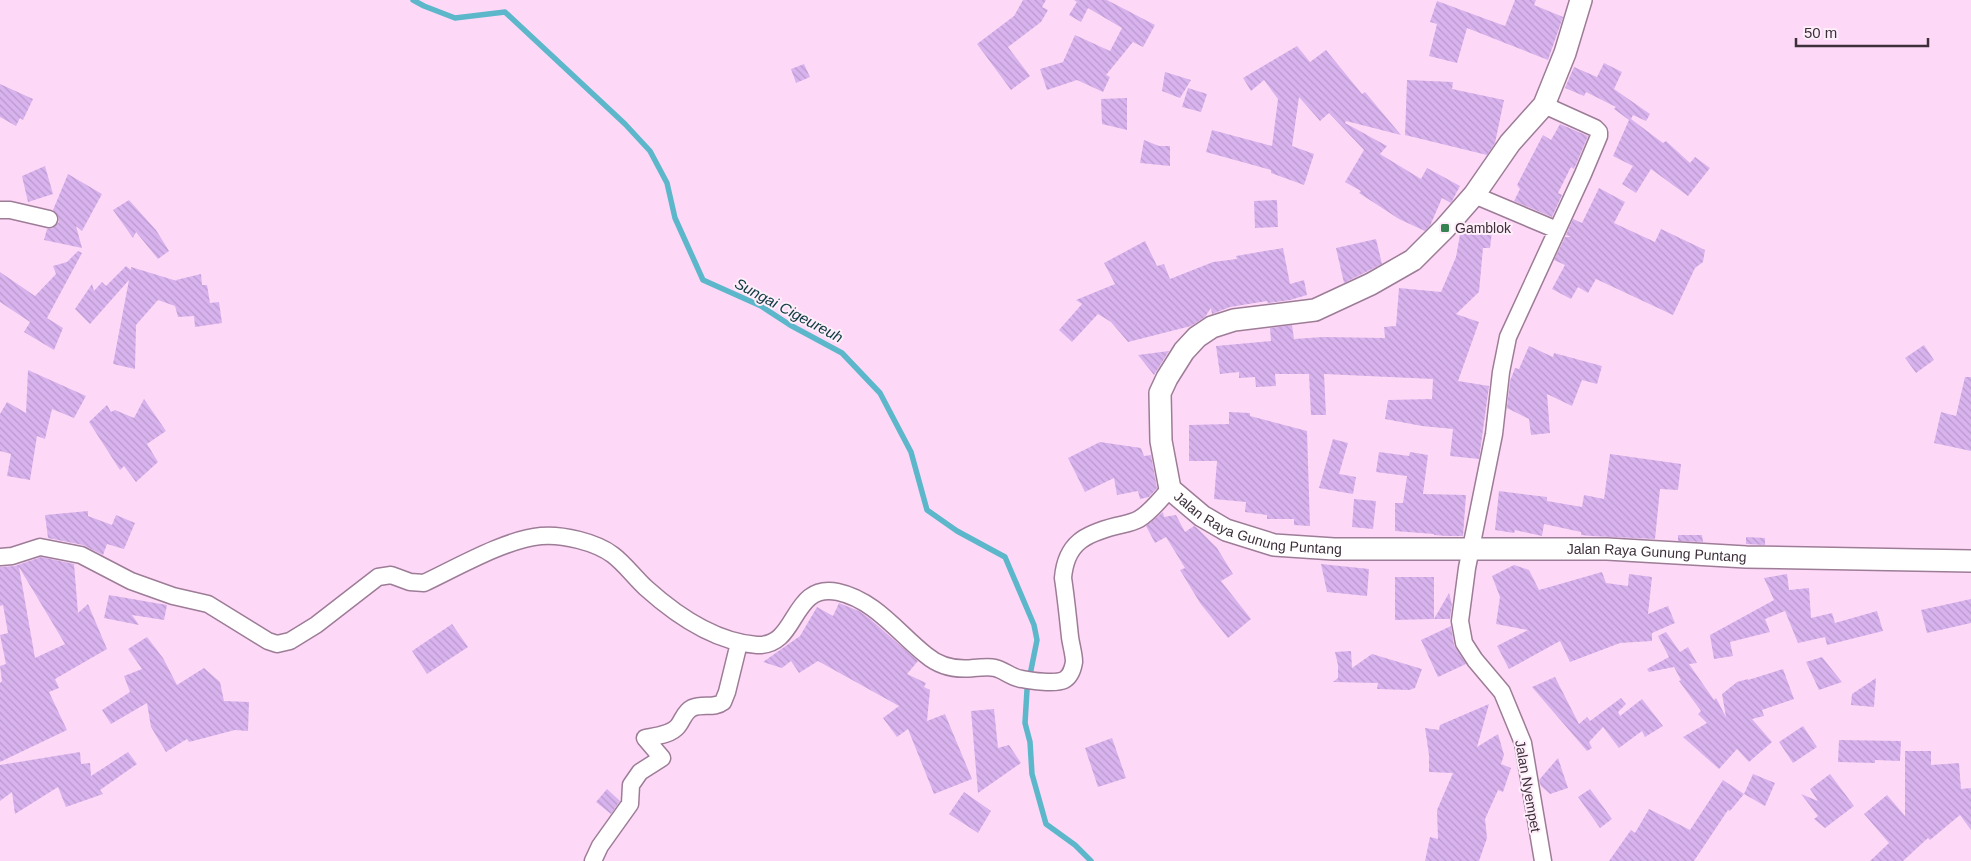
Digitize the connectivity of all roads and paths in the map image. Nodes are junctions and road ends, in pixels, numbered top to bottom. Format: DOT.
graph roads {
  1 [pos="1581,0"];
  2 [pos="1544,105"];
  3 [pos="1474,195"];
  4 [pos="0,210"];
  5 [pos="50,219"];
  6 [pos="1557,230"];
  7 [pos="1170,489"];
  8 [pos="1471,548"];
  9 [pos="0,557"];
  10 [pos="1971,561"];
  11 [pos="739,643"];
  12 [pos="593,861"];
  13 [pos="1542,861"];
  1 -- 2 [label="street, Jalan Raya Gunung Puntang"];
  2 -- 3 [label="street, Jalan Raya Gunung Puntang"];
  2 -- 6 [label="street, Jalan Nyempet"];
  3 -- 6 [label="street"];
  3 -- 7 [label="street, Jalan Raya Gunung Puntang"];
  4 -- 5 [label="street"];
  6 -- 8 [label="street, Jalan Nyempet"];
  7 -- 8 [label="street, Jalan Raya Gunung Puntang"];
  7 -- 11 [label="street"];
  8 -- 10 [label="street, Jalan Raya Gunung Puntang"];
  8 -- 13 [label="street, Jalan Nyempet"];
  9 -- 11 [label="street"];
  11 -- 12 [label="street"];
}
